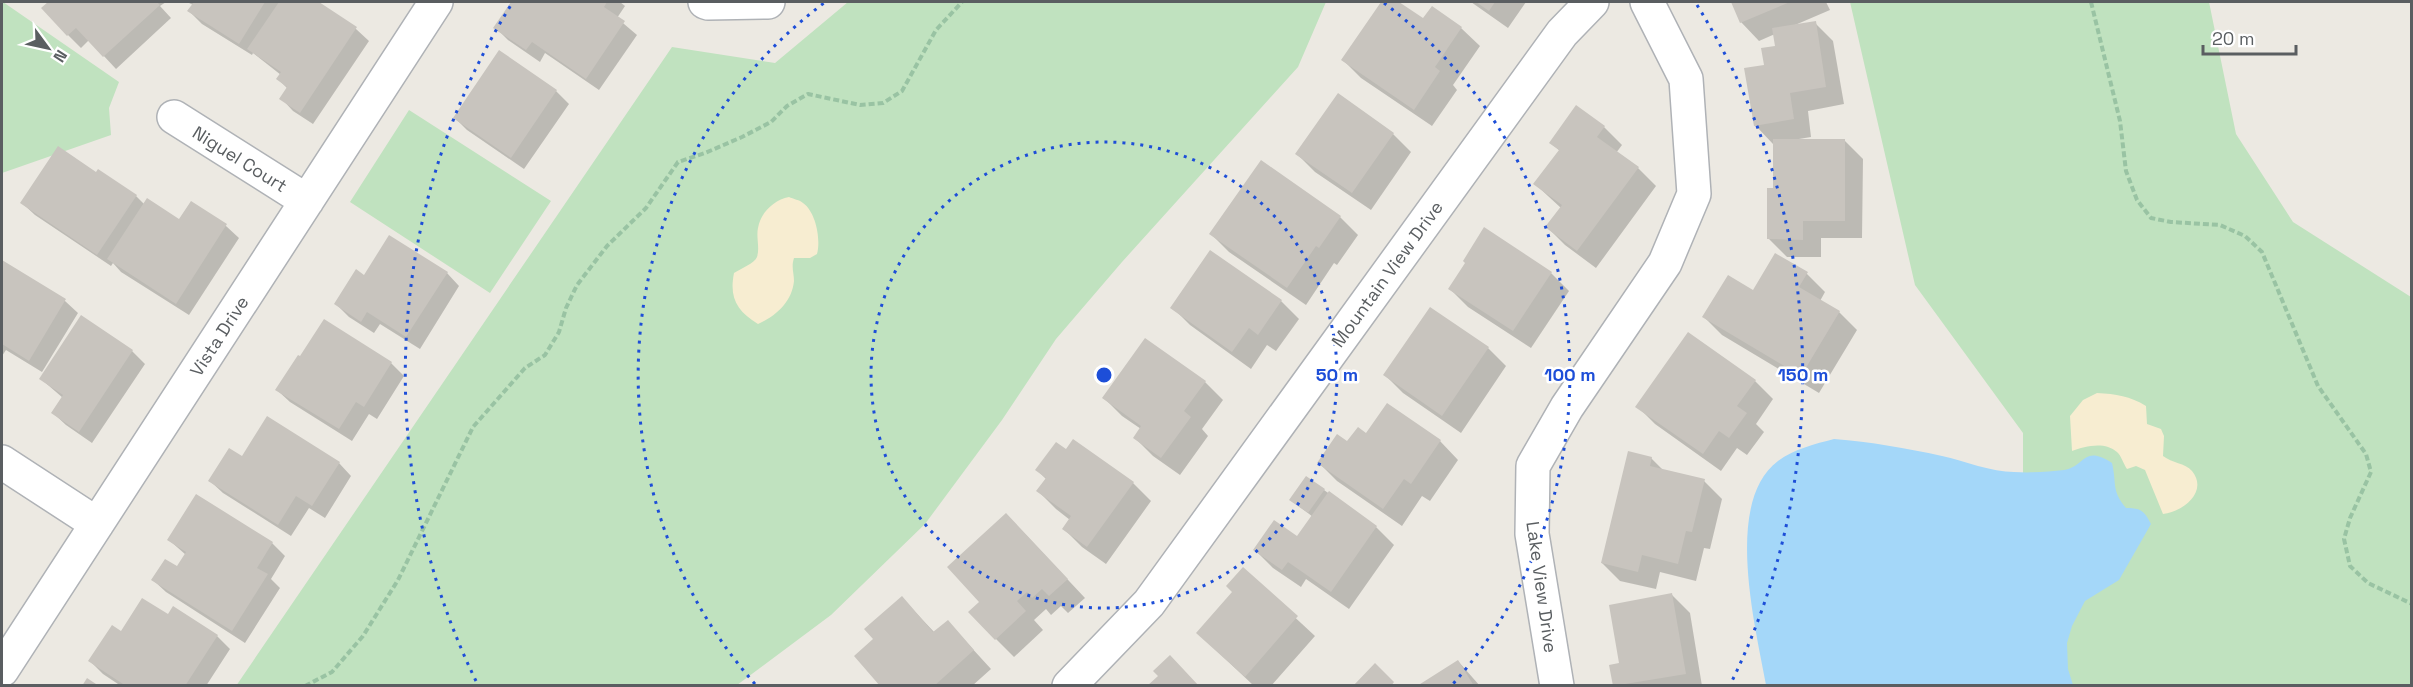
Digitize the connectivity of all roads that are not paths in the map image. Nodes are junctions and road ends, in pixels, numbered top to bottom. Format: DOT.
graph roads {
  1 [pos="436,2"];
  2 [pos="705,2"];
  3 [pos="768,2"];
  4 [pos="1592,2"];
  5 [pos="1647,2"];
  6 [pos="174,117"];
  7 [pos="307,201"];
  8 [pos="2,462"];
  9 [pos="97,524"];
  10 [pos="2,670"];
  11 [pos="1069,686"];
  12 [pos="1557,686"];
  1 -- 7 [label="street, Vista Drive"];
  2 -- 3 [label="street"];
  4 -- 11 [label="street, Mountain View Drive"];
  5 -- 12 [label="street, Lake View Drive"];
  6 -- 7 [label="street, Niguel Court"];
  7 -- 9 [label="street, Vista Drive"];
  8 -- 9 [label="street"];
  9 -- 10 [label="street, Vista Drive"];
}
